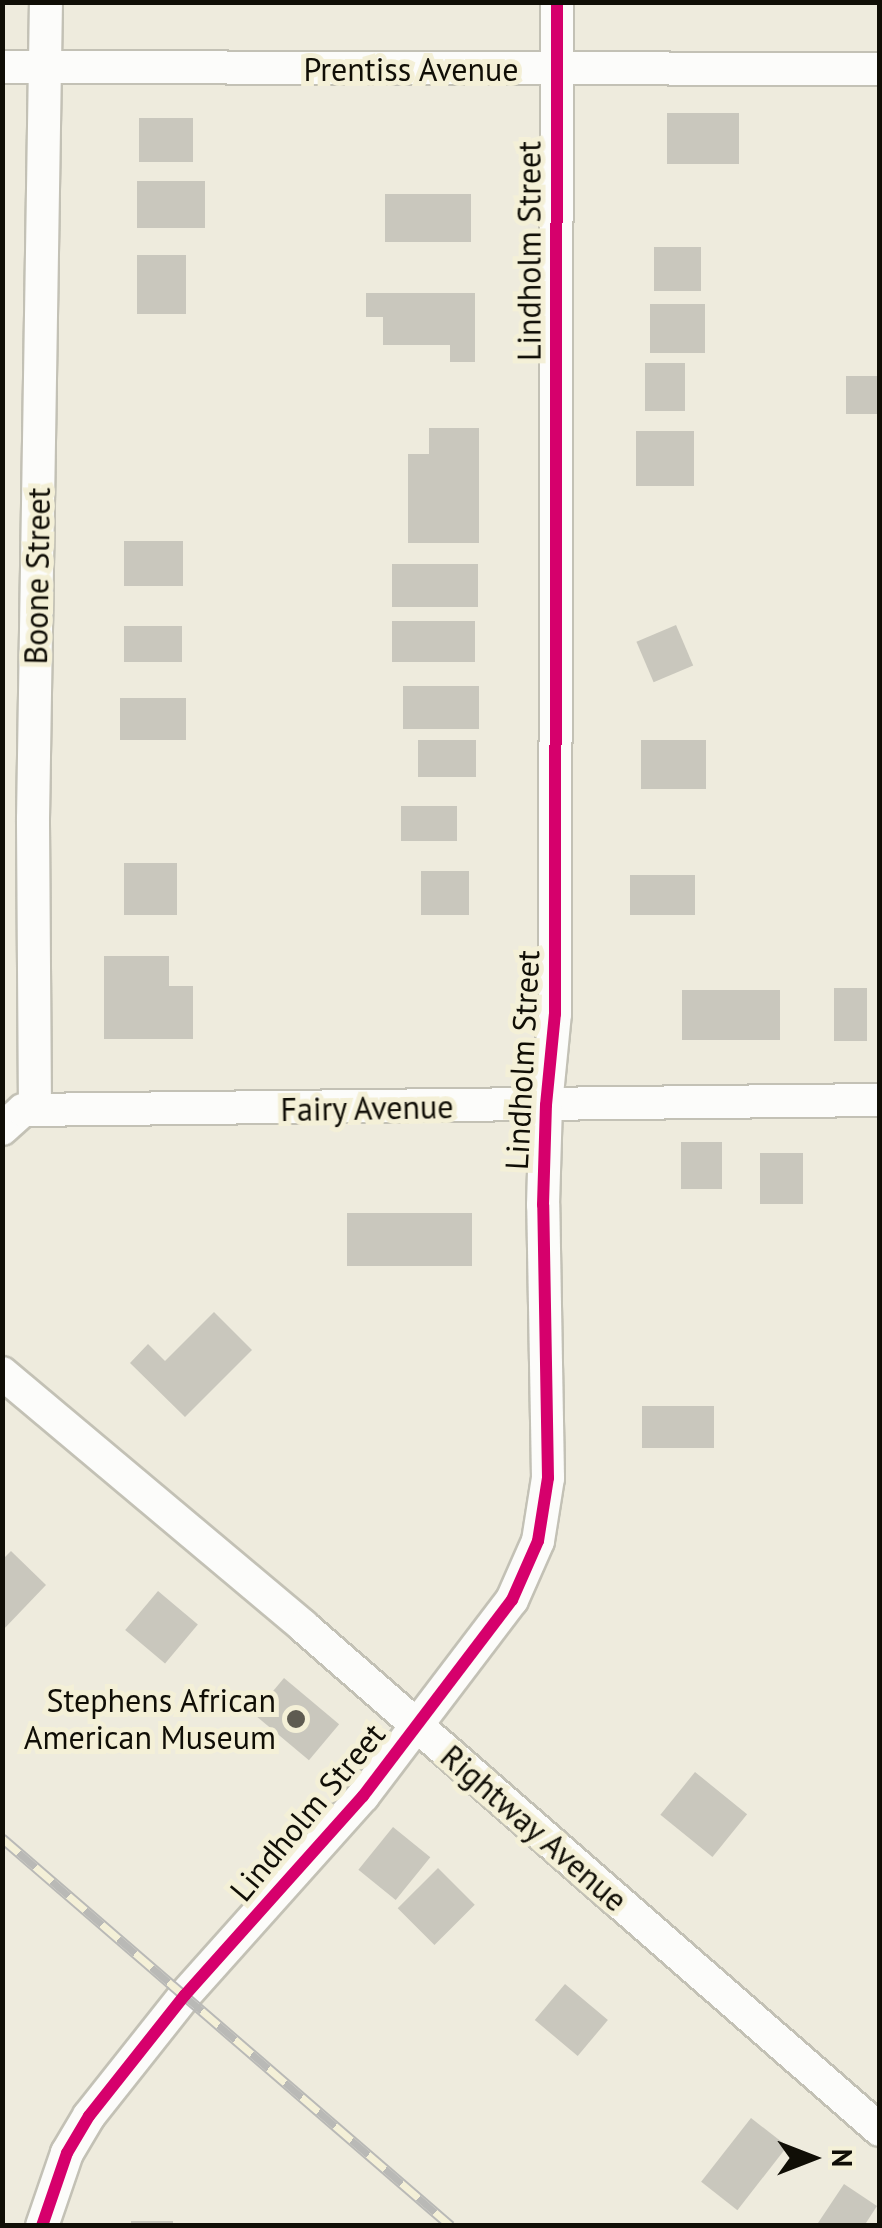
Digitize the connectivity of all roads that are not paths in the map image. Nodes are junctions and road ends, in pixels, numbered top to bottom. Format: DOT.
graph roads {
  1 [pos="46,2"];
  2 [pos="557,2"];
  3 [pos="2,67"];
  4 [pos="46,67"];
  5 [pos="880,69"];
  6 [pos="558,70"];
  7 [pos="880,1100"];
  8 [pos="546,1105"];
  9 [pos="35,1110"];
  10 [pos="2,1129"];
  11 [pos="2,1374"];
  12 [pos="416,1725"];
  13 [pos="880,2130"];
  14 [pos="42,2226"];
  1 -- 4 [label="street, Boone Street"];
  2 -- 6 [label="street, Lindholm Street"];
  3 -- 4 [label="street, Prentiss Avenue"];
  4 -- 6 [label="street, Prentiss Avenue"];
  4 -- 9 [label="street, Boone Street"];
  5 -- 6 [label="street, Prentiss Avenue"];
  6 -- 8 [label="street, Lindholm Street"];
  7 -- 8 [label="street, Fairy Avenue"];
  8 -- 9 [label="street, Fairy Avenue"];
  8 -- 12 [label="street, Lindholm Street"];
  9 -- 10 [label="street"];
  11 -- 12 [label="street, Rightway Avenue"];
  12 -- 13 [label="street, Rightway Avenue"];
  12 -- 14 [label="street, Lindholm Street"];
}
